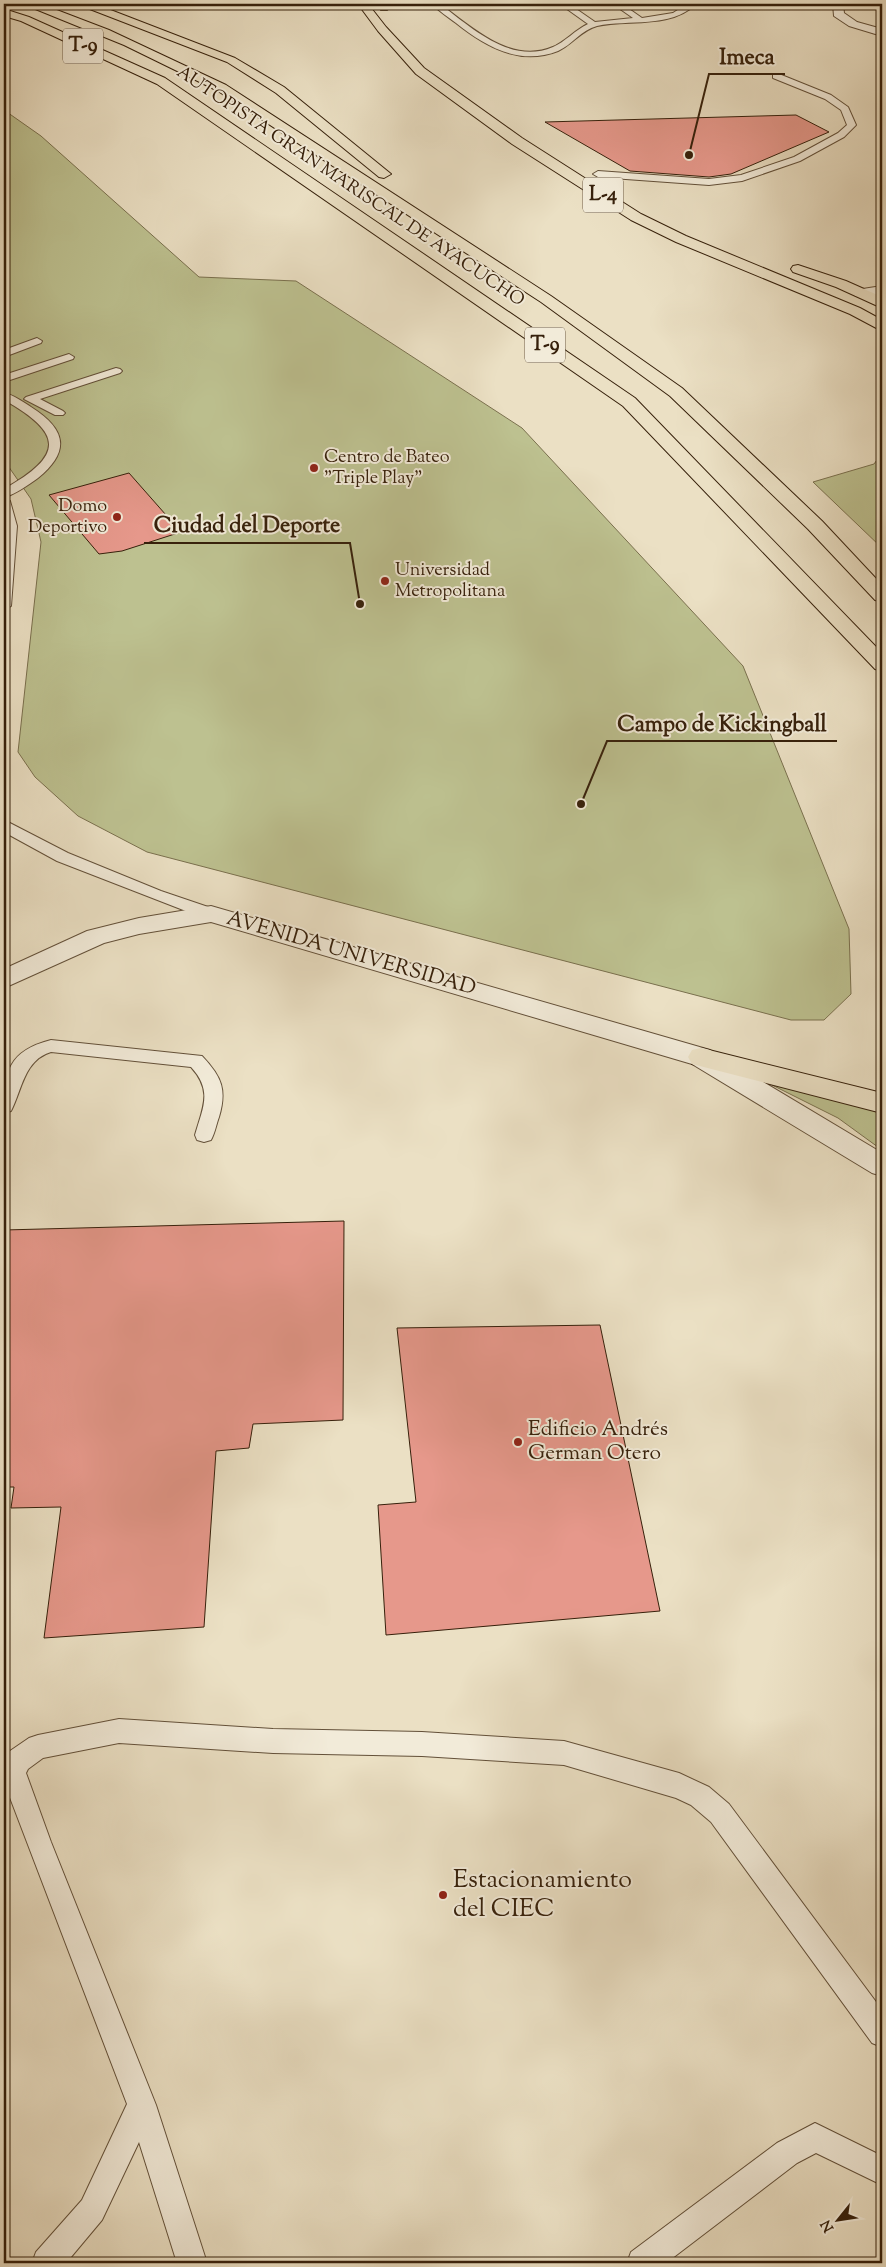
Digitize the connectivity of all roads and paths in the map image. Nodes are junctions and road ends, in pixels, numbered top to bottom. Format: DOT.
graph roads {
  1 [pos="32,4"];
  2 [pos="86,4"];
  3 [pos="363,4"];
  4 [pos="436,4"];
  5 [pos="564,4"];
  6 [pos="617,4"];
  7 [pos="673,4"];
  8 [pos="692,4"];
  9 [pos="838,4"];
  10 [pos="683,10"];
  11 [pos="4,12"];
  12 [pos="642,20"];
  13 [pos="594,24"];
  14 [pos="882,33"];
  15 [pos="407,36"];
  16 [pos="66,51"];
  17 [pos="776,76"];
  18 [pos="161,81"];
  19 [pos="500,112"];
  20 [pos="594,171"];
  21 [pos="621,189"];
  22 [pos="397,200"];
  23 [pos="785,265"];
  24 [pos="882,291"];
  25 [pos="861,293"];
  26 [pos="882,296"];
  27 [pos="882,303"];
  28 [pos="882,326"];
  29 [pos="37,341"];
  30 [pos="4,354"];
  31 [pos="69,357"];
  32 [pos="116,371"];
  33 [pos="4,379"];
  34 [pos="4,385"];
  35 [pos="4,396"];
  36 [pos="30,399"];
  37 [pos="59,414"];
  38 [pos="4,494"];
  39 [pos="4,501"];
  40 [pos="882,596"];
  41 [pos="4,606"];
  42 [pos="882,665"];
  43 [pos="4,826"];
  44 [pos="211,914"];
  45 [pos="4,979"];
  46 [pos="701,1057"];
  47 [pos="882,1103"];
  48 [pos="4,1106"];
  49 [pos="204,1135"];
  50 [pos="882,1166"];
  51 [pos="882,2033"];
  52 [pos="142,2105"];
  53 [pos="882,2171"];
  54 [pos="47,2263"];
  55 [pos="192,2263"];
  56 [pos="642,2263"];
  1 -- 22 [label="main road, AUTOPISTA GRAN MARISCAL DE AYACUCHO / T-9"];
  2 -- 22 [label="main road"];
  3 -- 28 [label="main road, L-4"];
  4 -- 13 [label="lane"];
  5 -- 13 [label="lane"];
  6 -- 12 [label="lane"];
  7 -- 10 [label="lane"];
  8 -- 10 [label="lane"];
  9 -- 14 [label="street"];
  10 -- 12 [label="lane"];
  11 -- 18 [label="main road, AUTOPISTA GRAN MARISCAL DE AYACUCHO / T-9"];
  12 -- 13 [label="lane"];
  15 -- 19 [label="main road"];
  16 -- 18 [label="main road"];
  17 -- 20 [label="lane"];
  18 -- 42 [label="main road, AUTOPISTA GRAN MARISCAL DE AYACUCHO / T-9"];
  20 -- 21 [label="main road, L-4"];
  22 -- 40 [label="main road, AUTOPISTA GRAN MARISCAL DE AYACUCHO / T-9"];
  23 -- 25 [label="main road"];
  24 -- 25 [label="street"];
  25 -- 26 [label="lane"];
  25 -- 27 [label="main road"];
  29 -- 30 [label="lane"];
  31 -- 33 [label="lane"];
  32 -- 36 [label="lane"];
  34 -- 36 [label="lane"];
  35 -- 38 [label="lane"];
  36 -- 37 [label="lane"];
  39 -- 41 [label="lane"];
  43 -- 44 [label="lane"];
  44 -- 45 [label="street, AVENIDA UNIVERSIDAD"];
  44 -- 46 [label="street, AVENIDA UNIVERSIDAD"];
  46 -- 47 [label="main road"];
  46 -- 50 [label="street, AVENIDA UNIVERSIDAD"];
  48 -- 49 [label="lane"];
  51 -- 52 [label="lane"];
  52 -- 54 [label="lane"];
  52 -- 55 [label="lane"];
  53 -- 56 [label="lane"];
}
